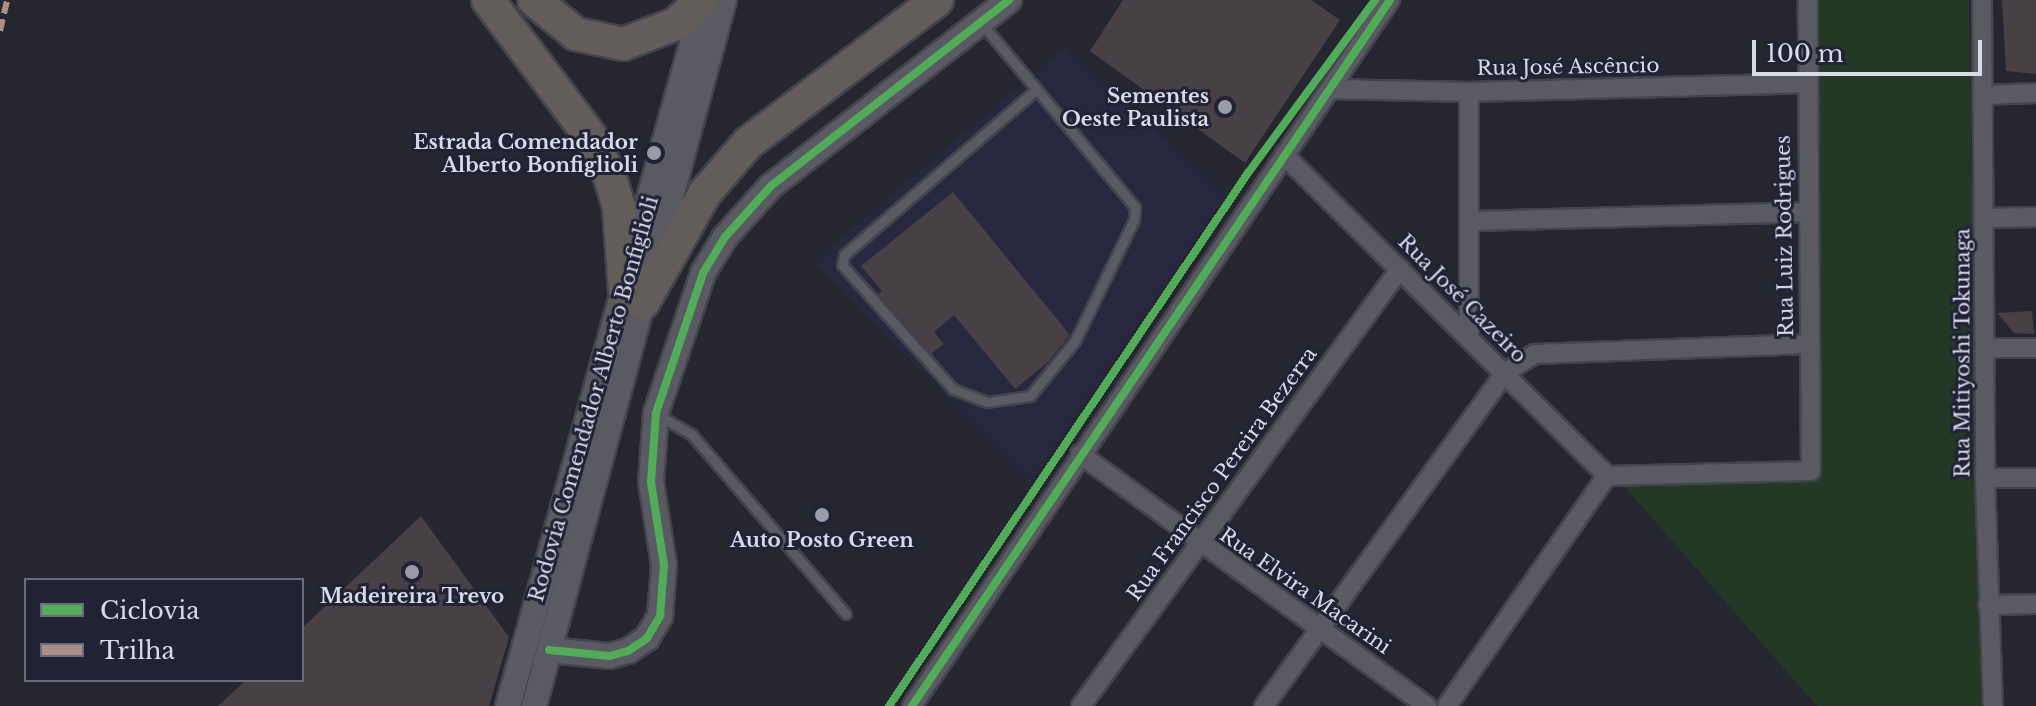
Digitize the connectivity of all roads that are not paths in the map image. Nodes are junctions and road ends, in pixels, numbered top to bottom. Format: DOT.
graph roads {
  1 [pos="488,0"];
  2 [pos="534,0"];
  3 [pos="703,0"];
  4 [pos="724,0"];
  5 [pos="937,0"];
  6 [pos="1009,0"];
  7 [pos="1390,0"];
  8 [pos="1808,0"];
  9 [pos="1982,0"];
  10 [pos="980,21"];
  11 [pos="1807,83"];
  12 [pos="1330,89"];
  13 [pos="1036,90"];
  14 [pos="1469,92"];
  15 [pos="2036,93"];
  16 [pos="1983,95"];
  17 [pos="1284,155"];
  18 [pos="1807,212"];
  19 [pos="2036,217"];
  20 [pos="1985,218"];
  21 [pos="1472,221"];
  22 [pos="1400,269"];
  23 [pos="634,297"];
  24 [pos="1469,338"];
  25 [pos="1809,344"];
  26 [pos="1987,348"];
  27 [pos="2036,348"];
  28 [pos="1506,372"];
  29 [pos="656,413"];
  30 [pos="1080,454"];
  31 [pos="1607,476"];
  32 [pos="1985,478"];
  33 [pos="2036,478"];
  34 [pos="1197,541"];
  35 [pos="2036,604"];
  36 [pos="1988,605"];
  37 [pos="846,614"];
  38 [pos="1321,628"];
  39 [pos="549,650"];
  40 [pos="508,706"];
  41 [pos="534,706"];
  42 [pos="912,706"];
  43 [pos="1081,706"];
  44 [pos="1264,706"];
  45 [pos="1427,706"];
  46 [pos="1447,706"];
  47 [pos="1993,706"];
  1 -- 23 [label="highway"];
  2 -- 3 [label="highway"];
  3 -- 23 [label="main road, Rodovia Comendador Alberto Bonfiglioli"];
  4 -- 23 [label="main road, Rodovia Comendador Alberto Bonfiglioli"];
  5 -- 23 [label="highway"];
  6 -- 10 [label="main road"];
  7 -- 12 [label="street"];
  8 -- 11 [label="street, Rua Luiz Rodrigues"];
  9 -- 16 [label="street, Rua Mitiyoshi Tokunaga"];
  10 -- 13 [label="lane"];
  10 -- 29 [label="main road"];
  11 -- 14 [label="street, Rua José Ascêncio"];
  11 -- 18 [label="street, Rua Luiz Rodrigues"];
  12 -- 14 [label="street, Rua José Ascêncio"];
  12 -- 17 [label="street"];
  13 -- 13 [label="lane"];
  14 -- 21 [label="street"];
  15 -- 16 [label="street"];
  16 -- 20 [label="street, Rua Mitiyoshi Tokunaga"];
  17 -- 22 [label="street, Rua José Cazeiro"];
  17 -- 30 [label="street"];
  18 -- 21 [label="street"];
  18 -- 25 [label="street, Rua Luiz Rodrigues"];
  19 -- 20 [label="street"];
  20 -- 26 [label="street, Rua Mitiyoshi Tokunaga"];
  21 -- 24 [label="street"];
  22 -- 24 [label="street, Rua José Cazeiro"];
  22 -- 34 [label="street, Rua Francisco Pereira Bezerra"];
  23 -- 39 [label="main road, Rodovia Comendador Alberto Bonfiglioli"];
  23 -- 40 [label="main road, Rodovia Comendador Alberto Bonfiglioli"];
  24 -- 28 [label="street, Rua José Cazeiro"];
  25 -- 28 [label="street"];
  25 -- 31 [label="street, Rua Luiz Rodrigues"];
  26 -- 27 [label="street"];
  26 -- 32 [label="street, Rua Mitiyoshi Tokunaga"];
  28 -- 31 [label="street, Rua José Cazeiro"];
  28 -- 38 [label="street"];
  29 -- 37 [label="lane"];
  29 -- 39 [label="main road"];
  30 -- 34 [label="street, Rua Elvira Macarini"];
  30 -- 42 [label="street"];
  31 -- 46 [label="street"];
  32 -- 33 [label="street"];
  32 -- 36 [label="street, Rua Mitiyoshi Tokunaga"];
  34 -- 38 [label="street, Rua Elvira Macarini"];
  34 -- 43 [label="street, Rua Francisco Pereira Bezerra"];
  35 -- 36 [label="street"];
  36 -- 47 [label="street, Rua Mitiyoshi Tokunaga"];
  38 -- 44 [label="street"];
  38 -- 45 [label="street, Rua Elvira Macarini"];
  39 -- 41 [label="main road, Rodovia Comendador Alberto Bonfiglioli"];
}
